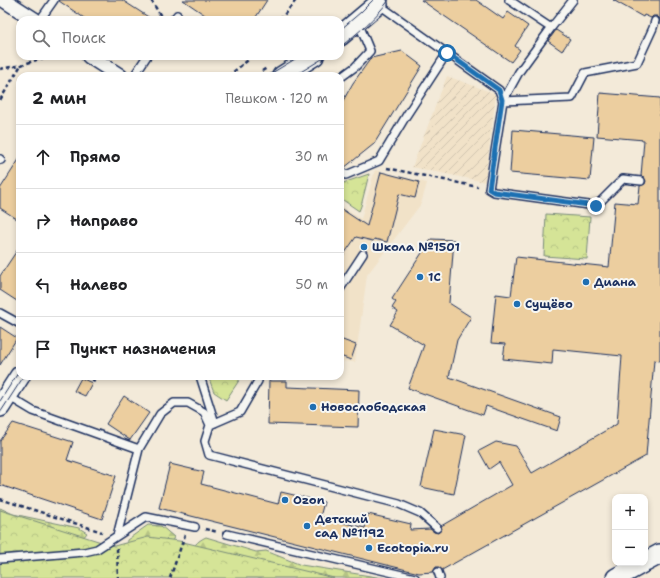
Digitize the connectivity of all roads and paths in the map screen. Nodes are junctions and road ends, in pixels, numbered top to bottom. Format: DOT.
graph roads {
  1 [pos="4,0"];
  2 [pos="54,0"];
  3 [pos="151,0"];
  4 [pos="296,0"];
  5 [pos="509,0"];
  6 [pos="573,0"];
  7 [pos="377,1"];
  8 [pos="29,16"];
  9 [pos="43,16"];
  10 [pos="161,16"];
  11 [pos="283,16"];
  12 [pos="358,21"];
  13 [pos="655,21"];
  14 [pos="550,28"];
  15 [pos="344,33"];
  16 [pos="447,53"];
  17 [pos="39,60"];
  18 [pos="96,60"];
  19 [pos="145,60"];
  20 [pos="248,60"];
  21 [pos="308,60"];
  22 [pos="21,65"];
  23 [pos="0,69"];
  24 [pos="17,72"];
  25 [pos="114,72"];
  26 [pos="137,72"];
  27 [pos="233,72"];
  28 [pos="288,72"];
  29 [pos="16,73"];
  30 [pos="344,75"];
  31 [pos="0,100"];
  32 [pos="502,100"];
  33 [pos="386,168"];
  34 [pos="344,174"];
  35 [pos="640,181"];
  36 [pos="489,189"];
  37 [pos="363,254"];
  38 [pos="344,283"];
  39 [pos="0,313"];
  40 [pos="16,322"];
  41 [pos="17,380"];
  42 [pos="201,380"];
  43 [pos="258,380"];
  44 [pos="4,401"];
  45 [pos="212,424"];
  46 [pos="139,449"];
  47 [pos="0,499"];
  48 [pos="192,526"];
  49 [pos="437,528"];
  50 [pos="226,534"];
  51 [pos="117,536"];
  52 [pos="660,554"];
  53 [pos="0,560"];
  54 [pos="648,561"];
  55 [pos="638,566"];
  56 [pos="118,578"];
  57 [pos="170,578"];
  58 [pos="415,578"];
  59 [pos="616,578"];
  1 -- 8 [label="street"];
  2 -- 9 [label="lane"];
  3 -- 10 [label="path"];
  4 -- 11 [label="path"];
  5 -- 14 [label="lane"];
  6 -- 14 [label="lane"];
  7 -- 12 [label="street"];
  7 -- 16 [label="lane"];
  12 -- 15 [label="street"];
  12 -- 30 [label="lane"];
  13 -- 32 [label="lane"];
  14 -- 32 [label="lane"];
  16 -- 32 [label="lane"];
  16 -- 34 [label="lane"];
  17 -- 22 [label="path"];
  18 -- 25 [label="street"];
  19 -- 26 [label="lane"];
  20 -- 27 [label="path"];
  21 -- 28 [label="street"];
  22 -- 23 [label="path"];
  22 -- 24 [label="path"];
  29 -- 31 [label="path"];
  32 -- 36 [label="lane"];
  33 -- 36 [label="path"];
  35 -- 36 [label="lane"];
  37 -- 38 [label="lane"];
  39 -- 40 [label="lane"];
  41 -- 44 [label="street"];
  42 -- 45 [label="lane"];
  43 -- 45 [label="lane"];
  44 -- 46 [label="lane"];
  45 -- 46 [label="lane"];
  45 -- 49 [label="lane"];
  46 -- 51 [label="lane"];
  47 -- 51 [label="path"];
  48 -- 51 [label="lane"];
  48 -- 57 [label="path"];
  50 -- 58 [label="lane"];
  51 -- 53 [label="lane"];
  51 -- 56 [label="path"];
  52 -- 54 [label="street"];
  55 -- 59 [label="street"];
}
